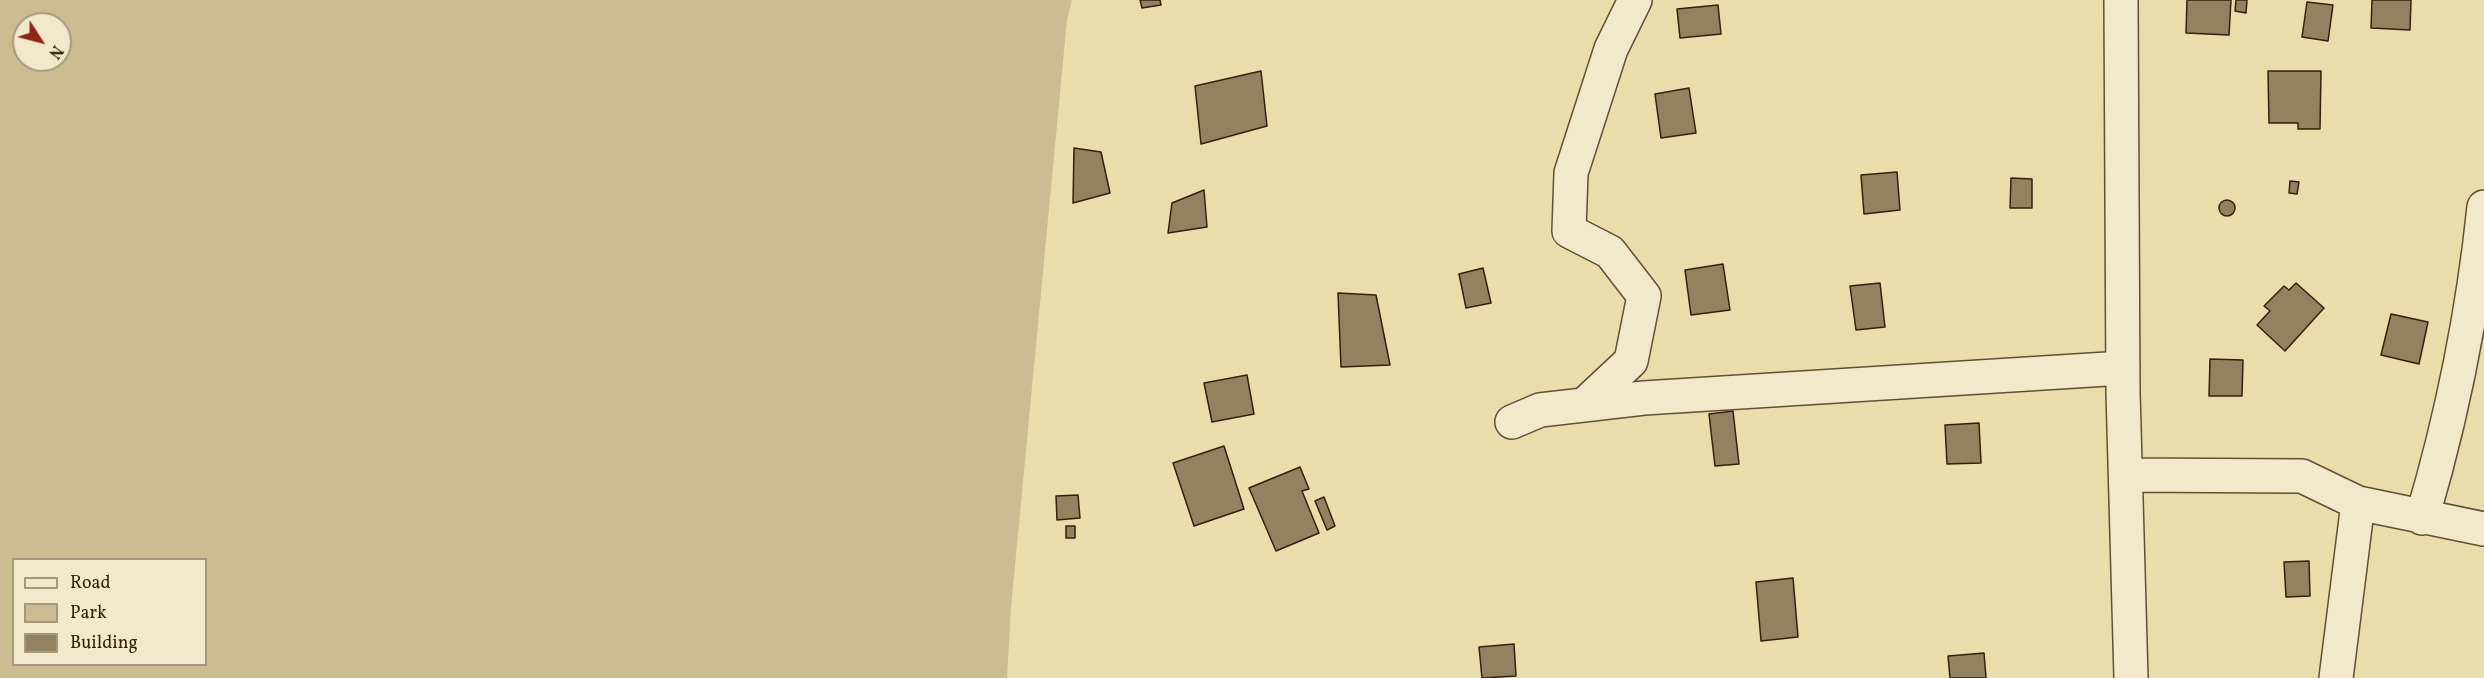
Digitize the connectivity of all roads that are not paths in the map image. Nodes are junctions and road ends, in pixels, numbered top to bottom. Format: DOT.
graph roads {
  1 [pos="1635,0"];
  2 [pos="2121,0"];
  3 [pos="2484,207"];
  4 [pos="2122,368"];
  5 [pos="1584,405"];
  6 [pos="1512,422"];
  7 [pos="2127,475"];
  8 [pos="2358,503"];
  9 [pos="2422,518"];
  10 [pos="2484,529"];
  11 [pos="2131,678"];
  12 [pos="2336,678"];
  1 -- 5 [label="street"];
  2 -- 4 [label="street"];
  3 -- 9 [label="street"];
  4 -- 5 [label="street"];
  4 -- 7 [label="street"];
  5 -- 6 [label="street"];
  7 -- 8 [label="street"];
  7 -- 11 [label="street"];
  8 -- 9 [label="street"];
  8 -- 12 [label="street"];
  9 -- 10 [label="street"];
}
